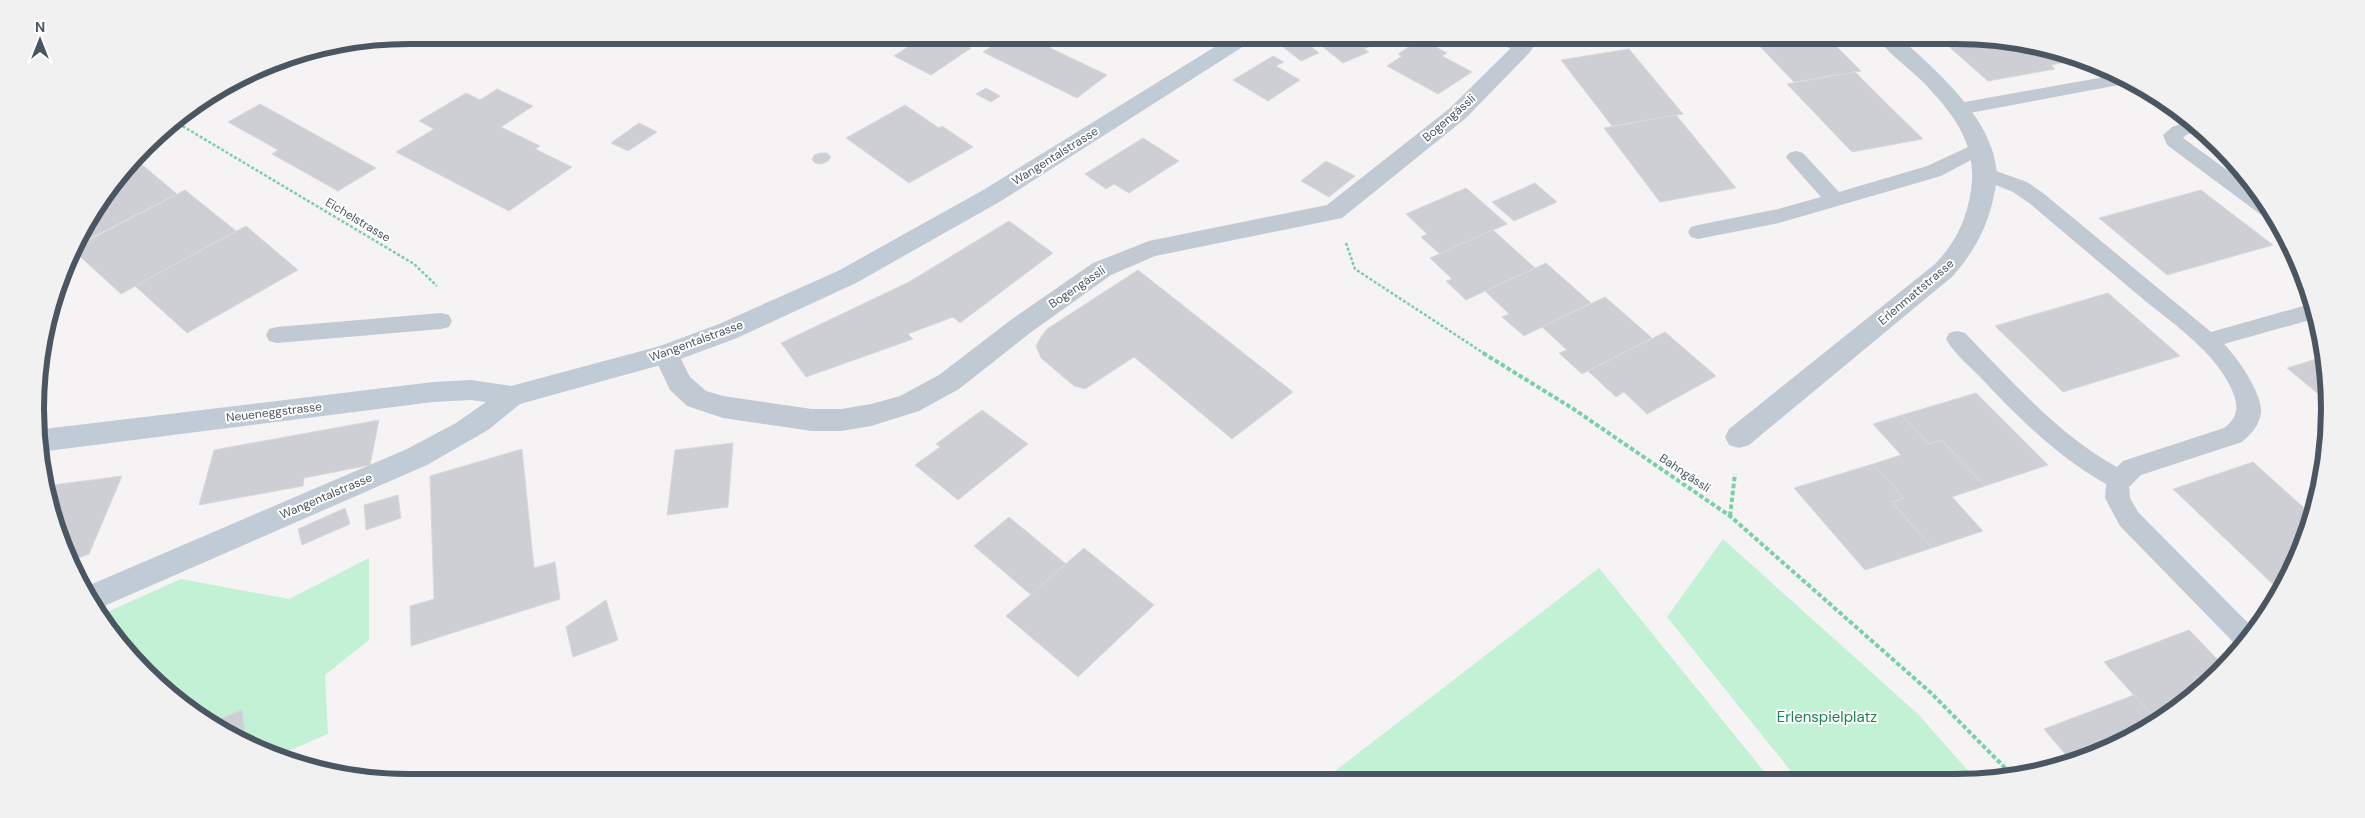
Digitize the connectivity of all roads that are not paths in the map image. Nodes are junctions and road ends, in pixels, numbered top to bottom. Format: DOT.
graph roads {
  1 [pos="1234,44"];
  2 [pos="1515,44"];
  3 [pos="1895,44"];
  4 [pos="2116,80"];
  5 [pos="1958,109"];
  6 [pos="2189,128"];
  7 [pos="1979,148"];
  8 [pos="1796,157"];
  9 [pos="1985,173"];
  10 [pos="1835,200"];
  11 [pos="2257,202"];
  12 [pos="1698,232"];
  13 [pos="2309,313"];
  14 [pos="441,321"];
  15 [pos="276,335"];
  16 [pos="1957,339"];
  17 [pos="2207,340"];
  18 [pos="666,354"];
  19 [pos="511,396"];
  20 [pos="1740,436"];
  21 [pos="46,440"];
  22 [pos="2118,479"];
  23 [pos="96,597"];
  24 [pos="2243,635"];
  1 -- 18 [label="street, Wangentalstrasse"];
  2 -- 18 [label="street, Bogengässli"];
  3 -- 5 [label="street, Erlenmattstrasse"];
  4 -- 5 [label="lane"];
  5 -- 7 [label="street, Erlenmattstrasse"];
  6 -- 11 [label="lane"];
  7 -- 9 [label="street, Erlenmattstrasse"];
  7 -- 10 [label="lane"];
  8 -- 10 [label="lane"];
  9 -- 17 [label="lane"];
  9 -- 20 [label="street, Erlenmattstrasse"];
  10 -- 12 [label="lane"];
  13 -- 17 [label="lane"];
  14 -- 15 [label="lane"];
  16 -- 22 [label="lane"];
  17 -- 22 [label="lane"];
  18 -- 19 [label="street, Wangentalstrasse"];
  19 -- 21 [label="street, Neueneggstrasse"];
  19 -- 23 [label="street, Wangentalstrasse"];
  22 -- 24 [label="lane"];
}
